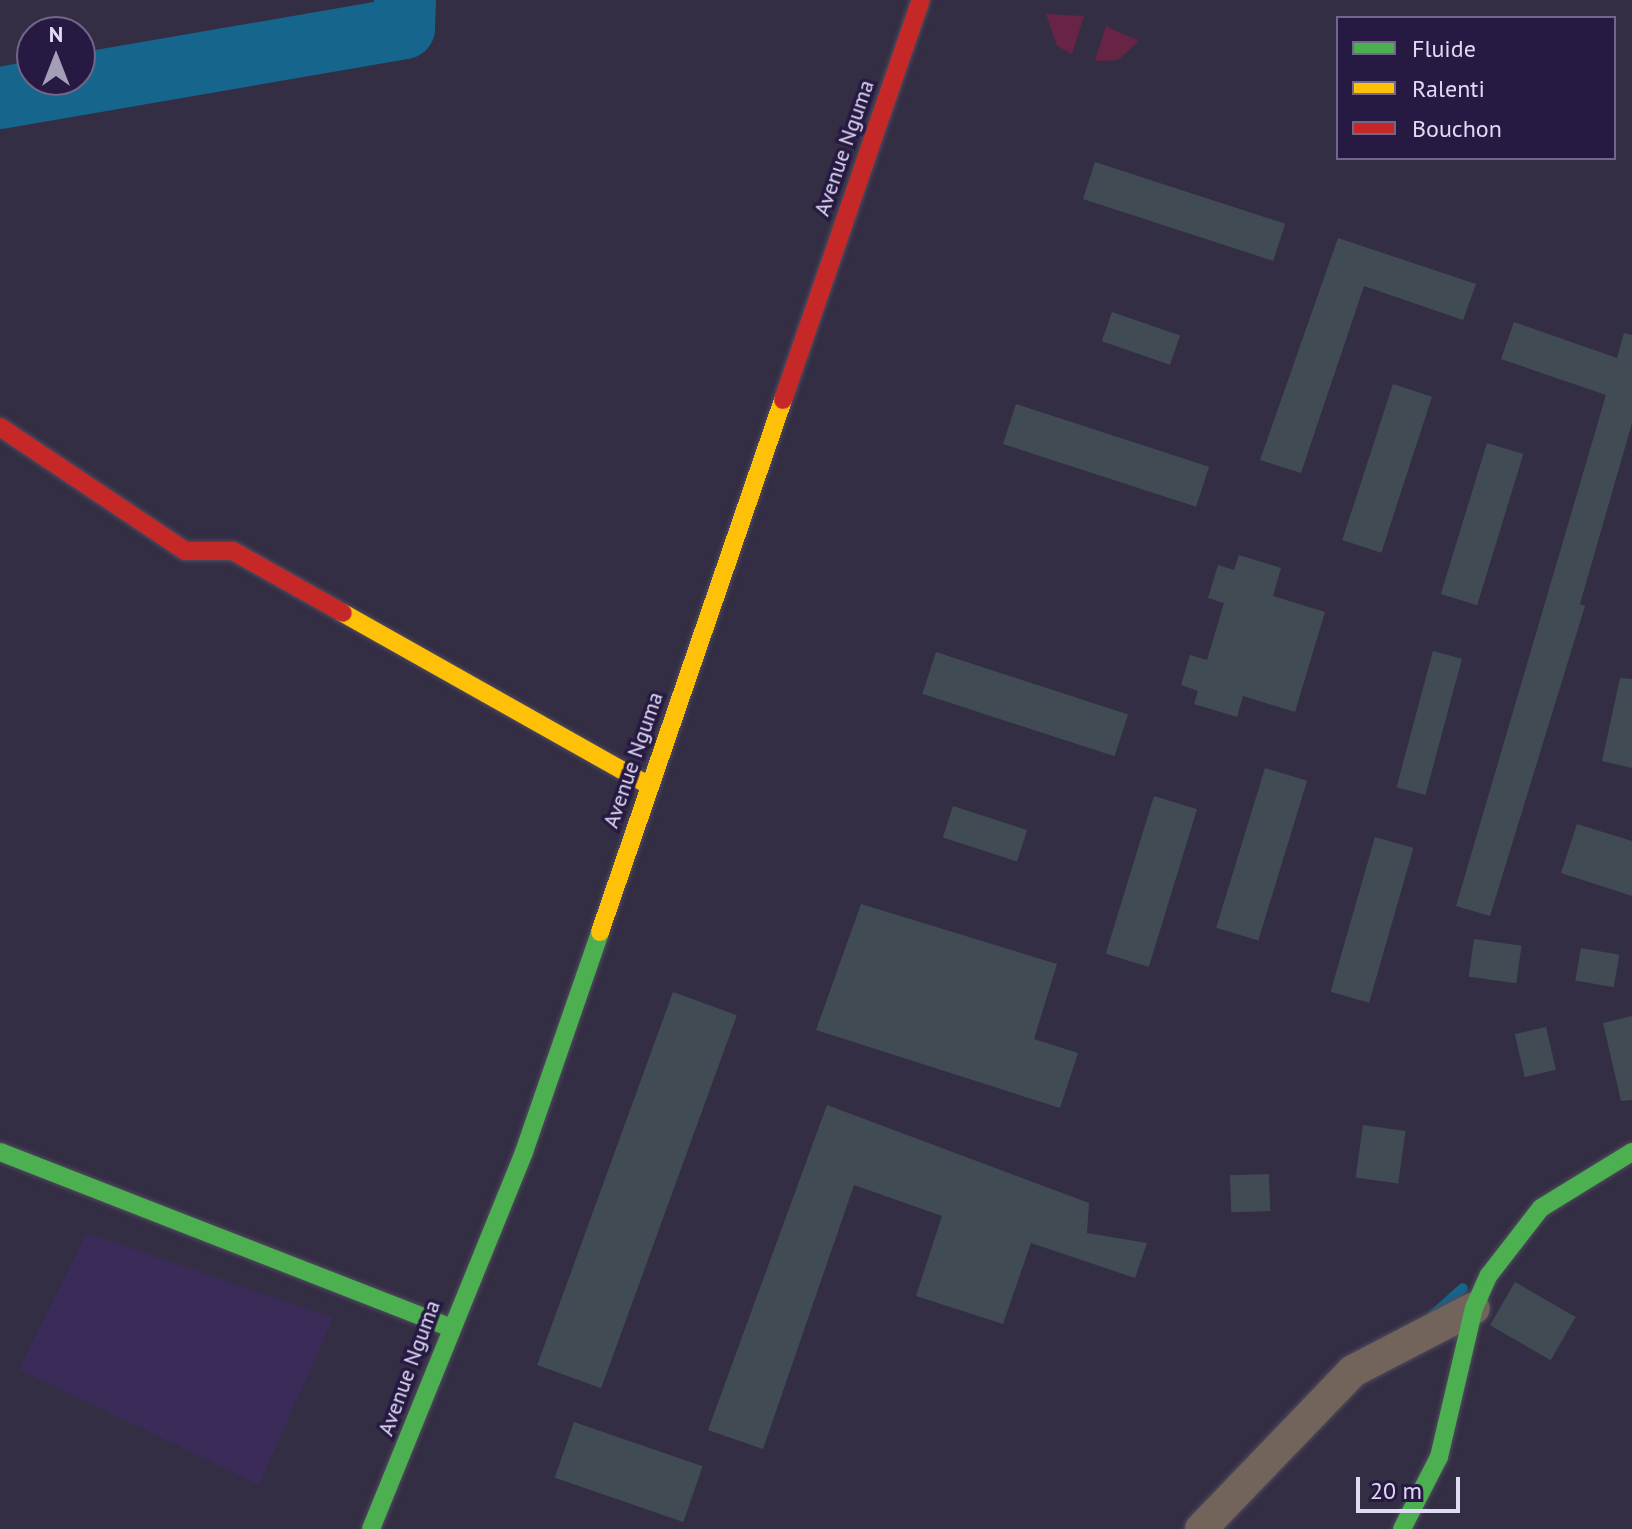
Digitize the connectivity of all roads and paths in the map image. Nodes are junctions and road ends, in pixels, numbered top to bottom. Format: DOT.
graph roads {
  1 [pos="921,0"];
  2 [pos="0,427"];
  3 [pos="650,786"];
  4 [pos="0,1152"];
  5 [pos="1632,1152"];
  6 [pos="1474,1308"];
  7 [pos="448,1327"];
  8 [pos="371,1529"];
  9 [pos="1201,1529"];
  10 [pos="1402,1529"];
  1 -- 3 [label="street, Avenue Nguma"];
  2 -- 3 [label="street"];
  3 -- 7 [label="street, Avenue Nguma"];
  4 -- 7 [label="street"];
  5 -- 6 [label="street"];
  6 -- 9 [label="street"];
  6 -- 10 [label="street"];
  7 -- 8 [label="street, Avenue Nguma"];
}
